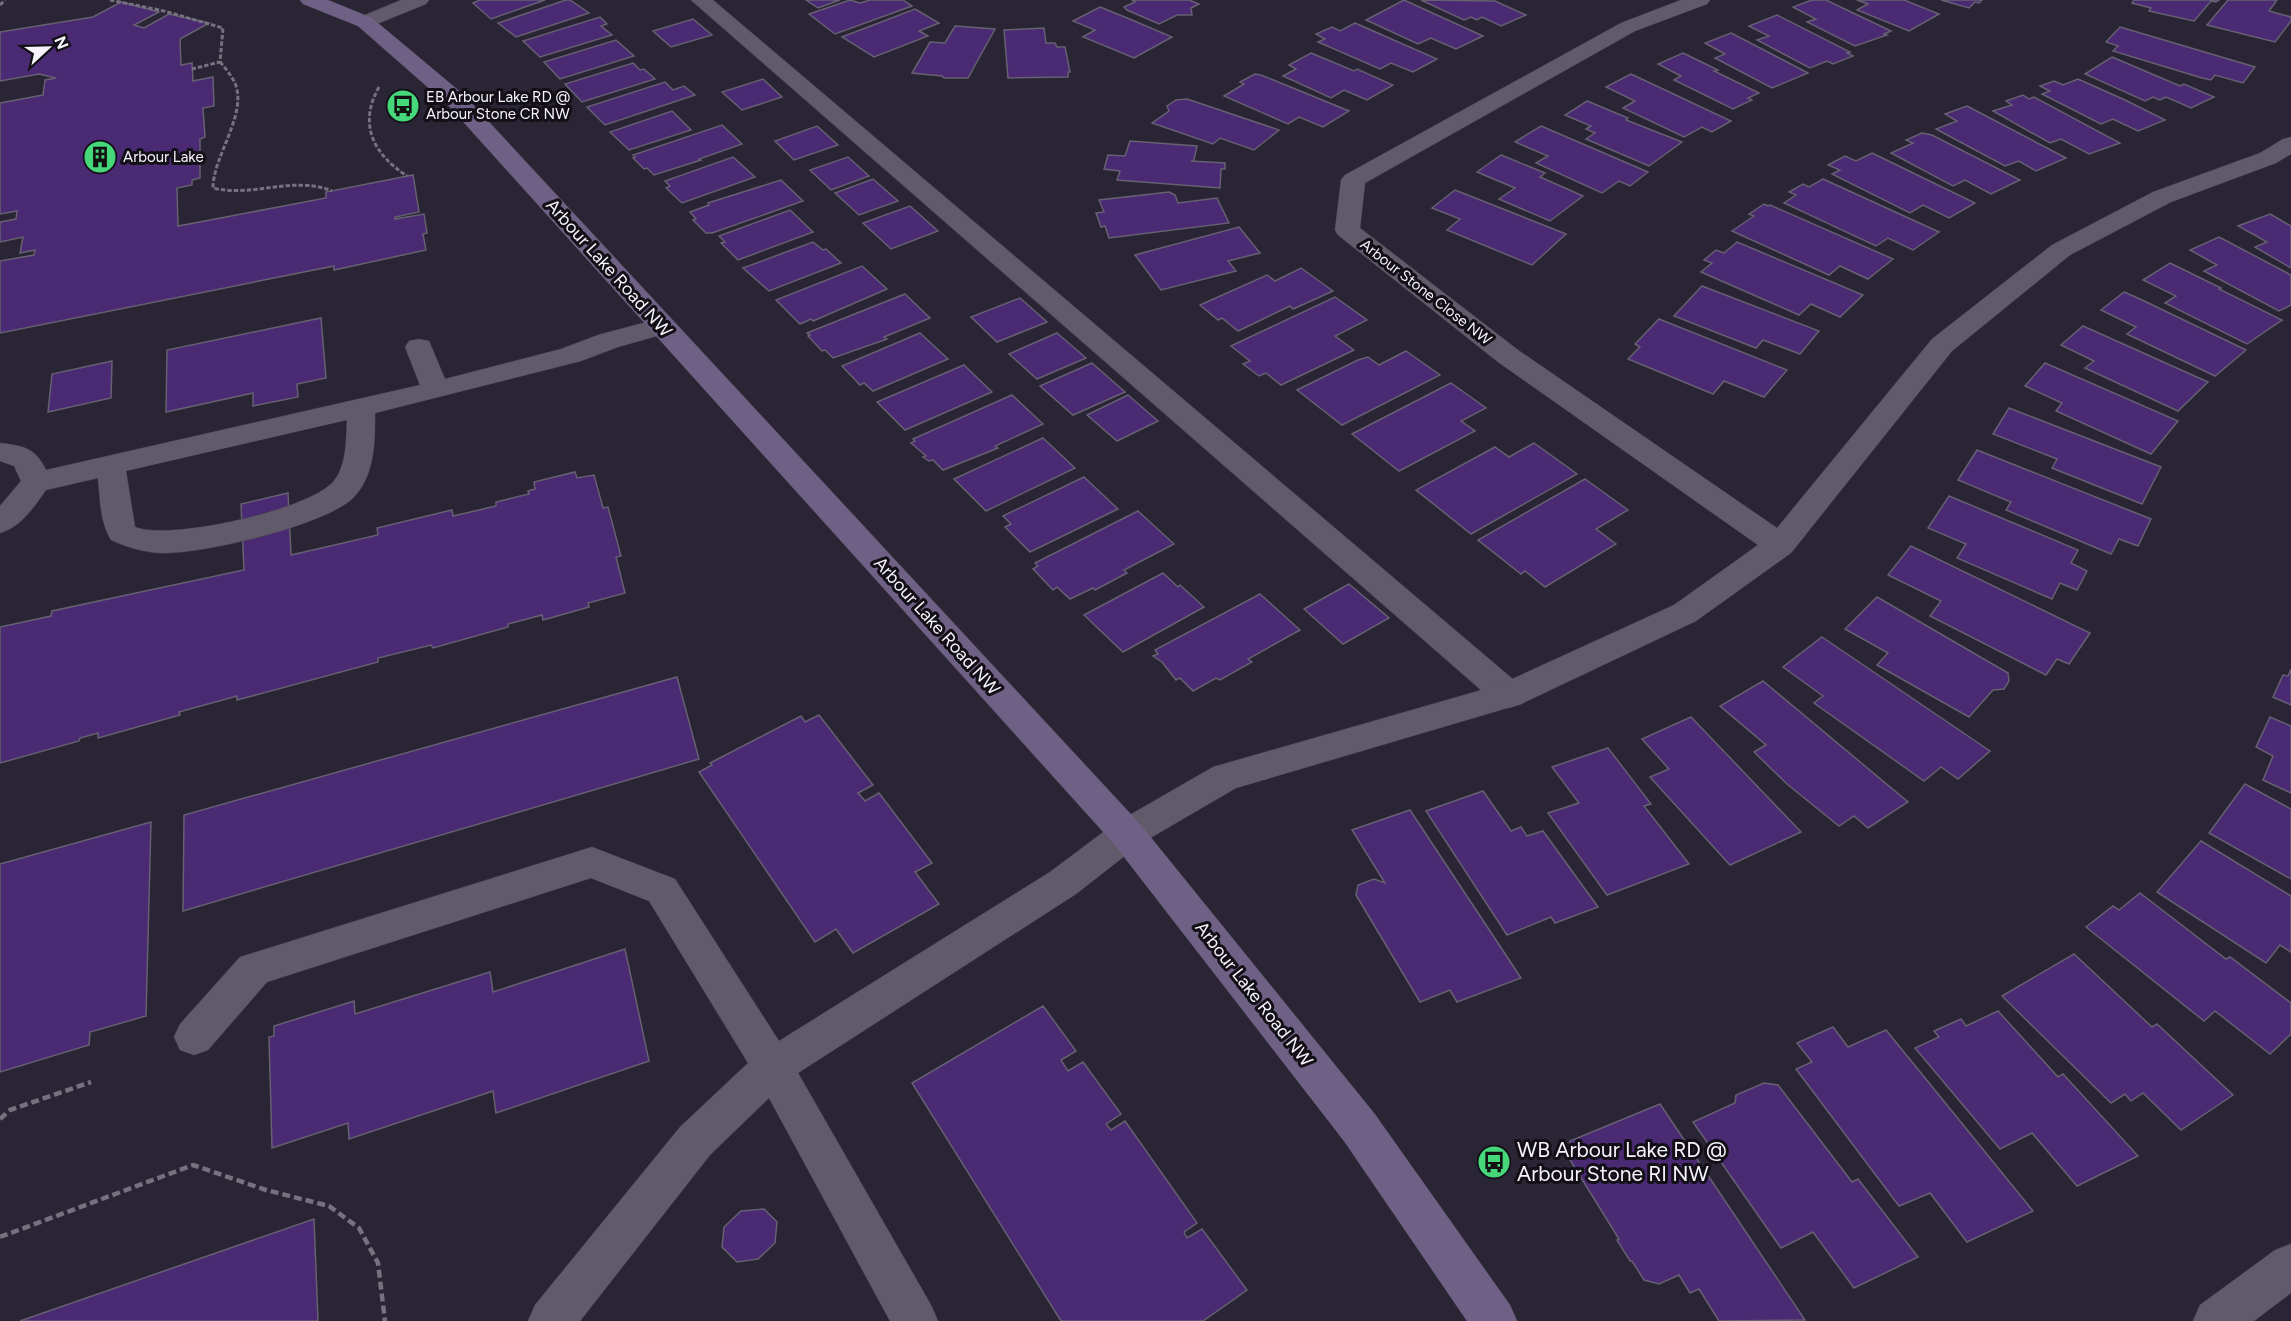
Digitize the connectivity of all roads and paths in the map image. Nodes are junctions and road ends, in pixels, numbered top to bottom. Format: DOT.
graph roads {
  1 [pos="5,0"];
  2 [pos="111,0"];
  3 [pos="310,0"];
  4 [pos="419,0"];
  5 [pos="701,0"];
  6 [pos="1700,0"];
  7 [pos="0,4"];
  8 [pos="365,22"];
  9 [pos="220,62"];
  10 [pos="192,69"];
  11 [pos="379,87"];
  12 [pos="2291,144"];
  13 [pos="407,176"];
  14 [pos="332,191"];
  15 [pos="662,326"];
  16 [pos="419,347"];
  17 [pos="436,390"];
  18 [pos="361,407"];
  19 [pos="0,452"];
  20 [pos="111,465"];
  21 [pos="36,482"];
  22 [pos="0,523"];
  23 [pos="1780,545"];
  24 [pos="1509,695"];
  25 [pos="1127,834"];
  26 [pos="194,1037"];
  27 [pos="773,1067"];
  28 [pos="91,1082"];
  29 [pos="0,1119"];
  30 [pos="0,1237"];
  31 [pos="2291,1266"];
  32 [pos="385,1321"];
  33 [pos="551,1321"];
  34 [pos="915,1321"];
  35 [pos="1494,1321"];
  36 [pos="2216,1321"];
  1 -- 7 [label="path"];
  2 -- 9 [label="path"];
  3 -- 8 [label="street, Arbour Lake Road NW"];
  4 -- 8 [label="street"];
  5 -- 24 [label="street"];
  6 -- 23 [label="street, Arbour Stone Close NW"];
  8 -- 15 [label="street, Arbour Lake Road NW"];
  9 -- 10 [label="path"];
  9 -- 14 [label="path"];
  11 -- 13 [label="path"];
  12 -- 23 [label="street"];
  15 -- 17 [label="street"];
  15 -- 25 [label="street, Arbour Lake Road NW"];
  16 -- 17 [label="street"];
  17 -- 18 [label="street"];
  18 -- 20 [label="street"];
  18 -- 20 [label="street"];
  19 -- 21 [label="street"];
  20 -- 21 [label="street"];
  21 -- 22 [label="street"];
  23 -- 24 [label="street"];
  24 -- 25 [label="street"];
  25 -- 27 [label="street"];
  25 -- 35 [label="street, Arbour Lake Road NW"];
  26 -- 27 [label="street"];
  27 -- 33 [label="street"];
  27 -- 34 [label="street"];
  28 -- 29 [label="path"];
  30 -- 32 [label="path"];
  31 -- 36 [label="street"];
}
